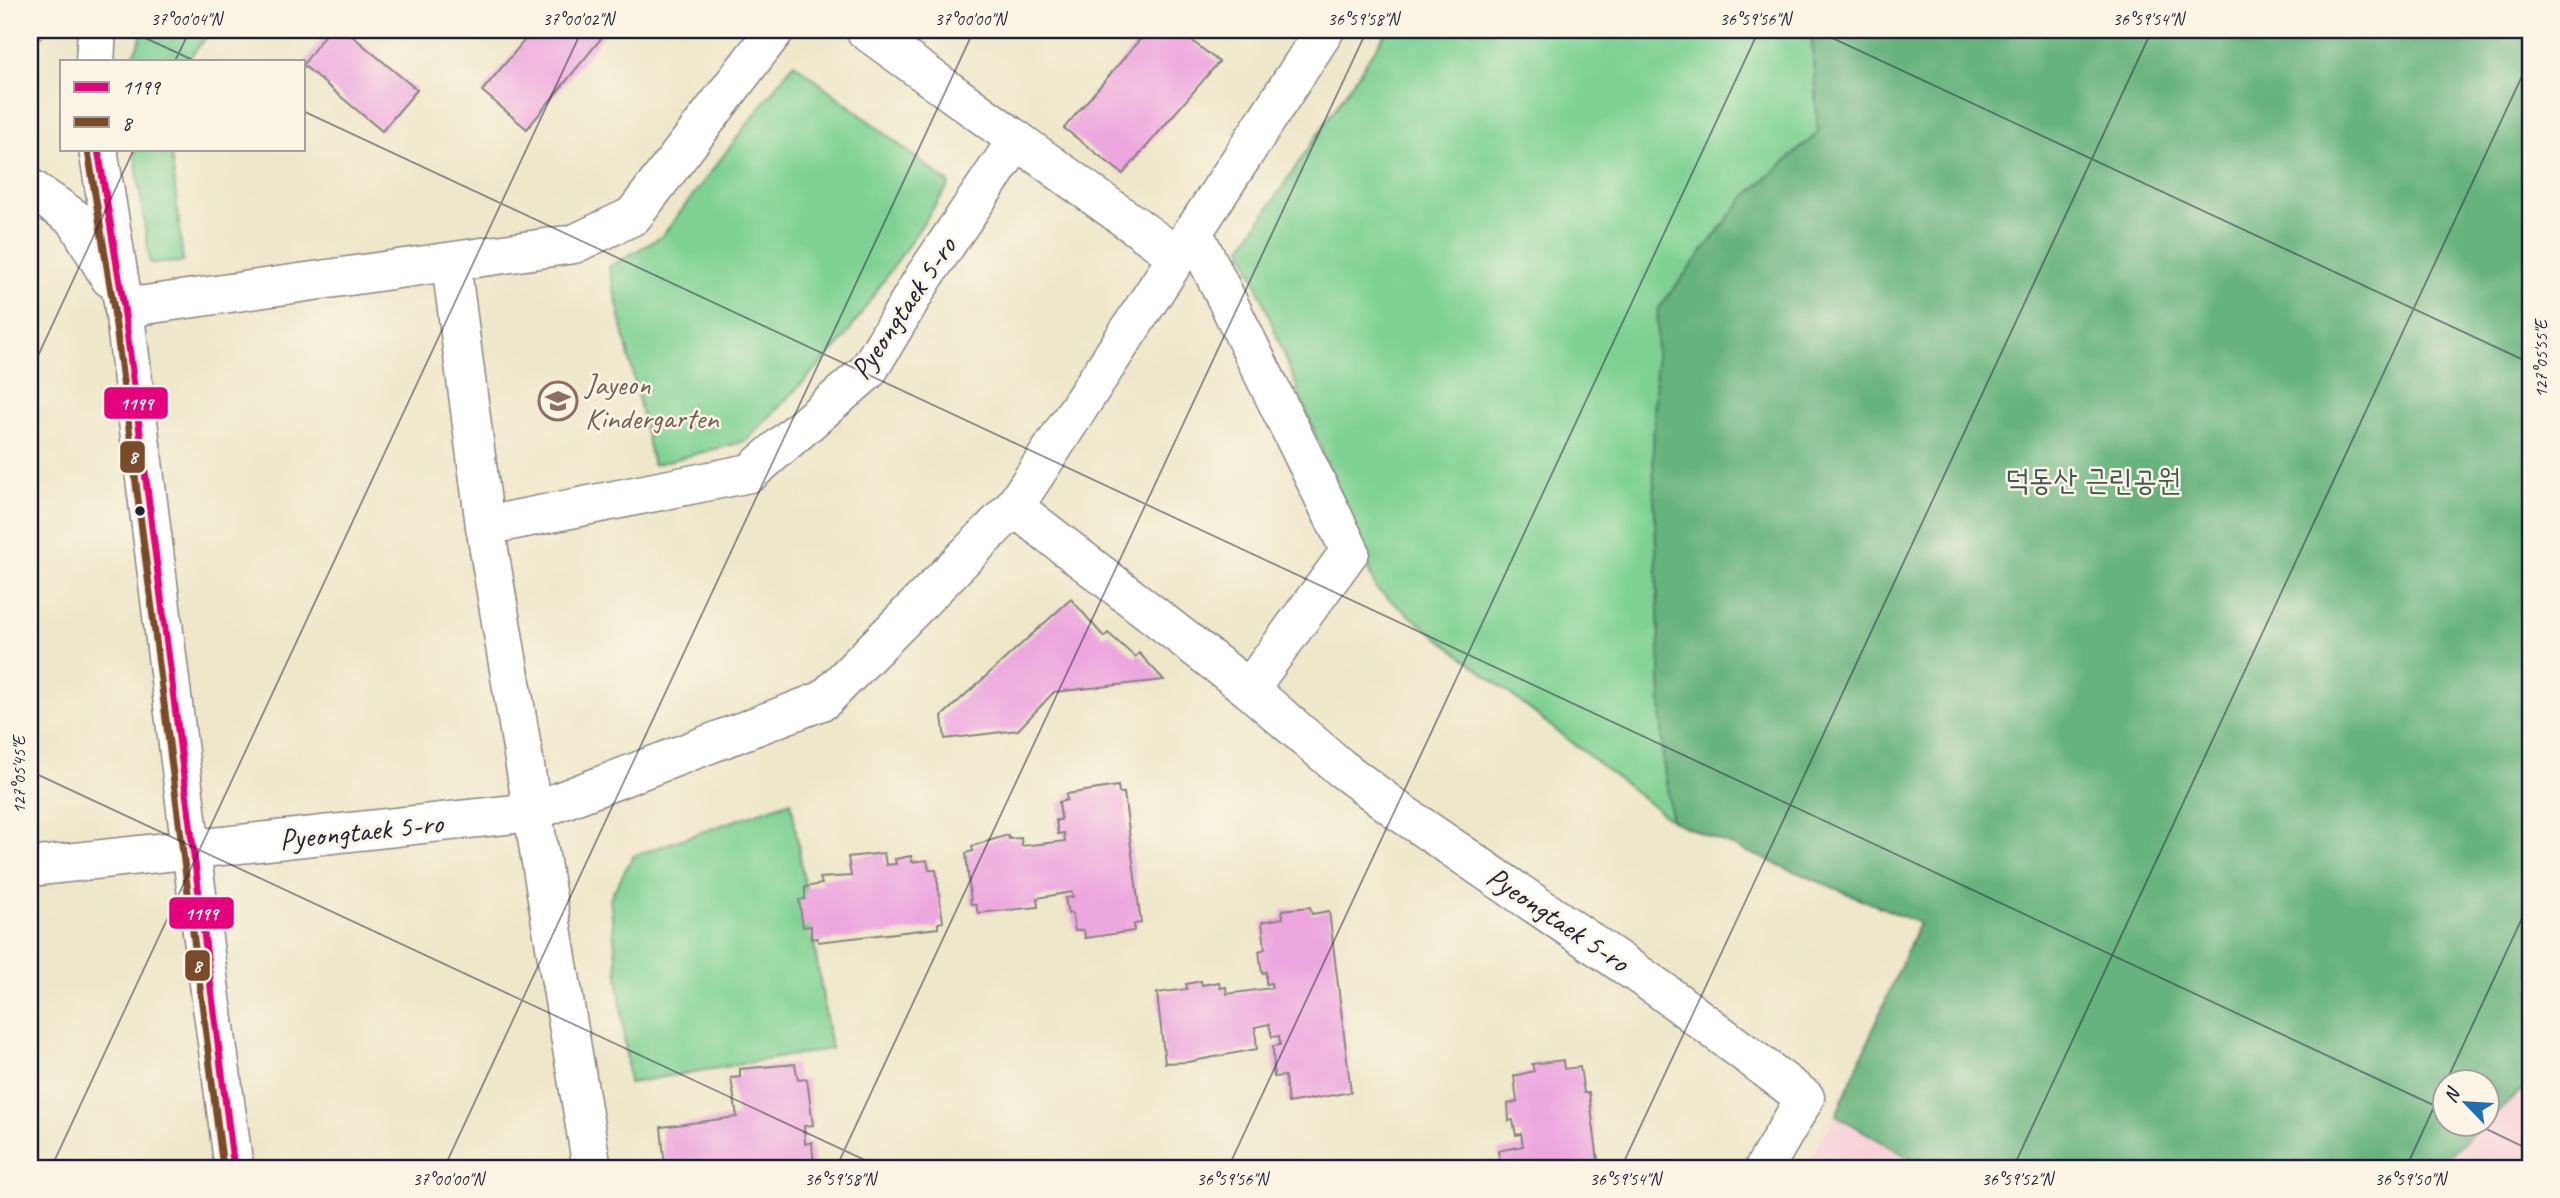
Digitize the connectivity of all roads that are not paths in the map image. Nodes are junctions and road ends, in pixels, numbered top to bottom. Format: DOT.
graph roads {
  1 [pos="97,30"];
  2 [pos="775,30"];
  3 [pos="865,30"];
  4 [pos="1325,30"];
  5 [pos="95,60"];
  6 [pos="1017,140"];
  7 [pos="98,150"];
  8 [pos="30,188"];
  9 [pos="1185,244"];
  10 [pos="451,263"];
  11 [pos="123,303"];
  12 [pos="1014,507"];
  13 [pos="485,526"];
  14 [pos="1249,689"];
  15 [pos="532,813"];
  16 [pos="191,850"];
  17 [pos="30,867"];
  18 [pos="234,1168"];
  19 [pos="592,1168"];
  20 [pos="1764,1168"];
  1 -- 5 [label="street"];
  2 -- 10 [label="street"];
  3 -- 6 [label="street"];
  4 -- 9 [label="street, Pyeongtaek 5-ro"];
  6 -- 9 [label="street"];
  6 -- 13 [label="street, Pyeongtaek 5-ro"];
  7 -- 11 [label="street"];
  8 -- 11 [label="street"];
  9 -- 12 [label="street, Pyeongtaek 5-ro"];
  9 -- 14 [label="street"];
  10 -- 11 [label="street"];
  10 -- 13 [label="street"];
  11 -- 16 [label="street"];
  12 -- 14 [label="street, Pyeongtaek 5-ro"];
  12 -- 15 [label="street, Pyeongtaek 5-ro"];
  13 -- 15 [label="street"];
  14 -- 20 [label="street, Pyeongtaek 5-ro"];
  15 -- 16 [label="street, Pyeongtaek 5-ro"];
  15 -- 19 [label="street"];
  16 -- 17 [label="street, Pyeongtaek 5-ro"];
  16 -- 18 [label="street"];
}
